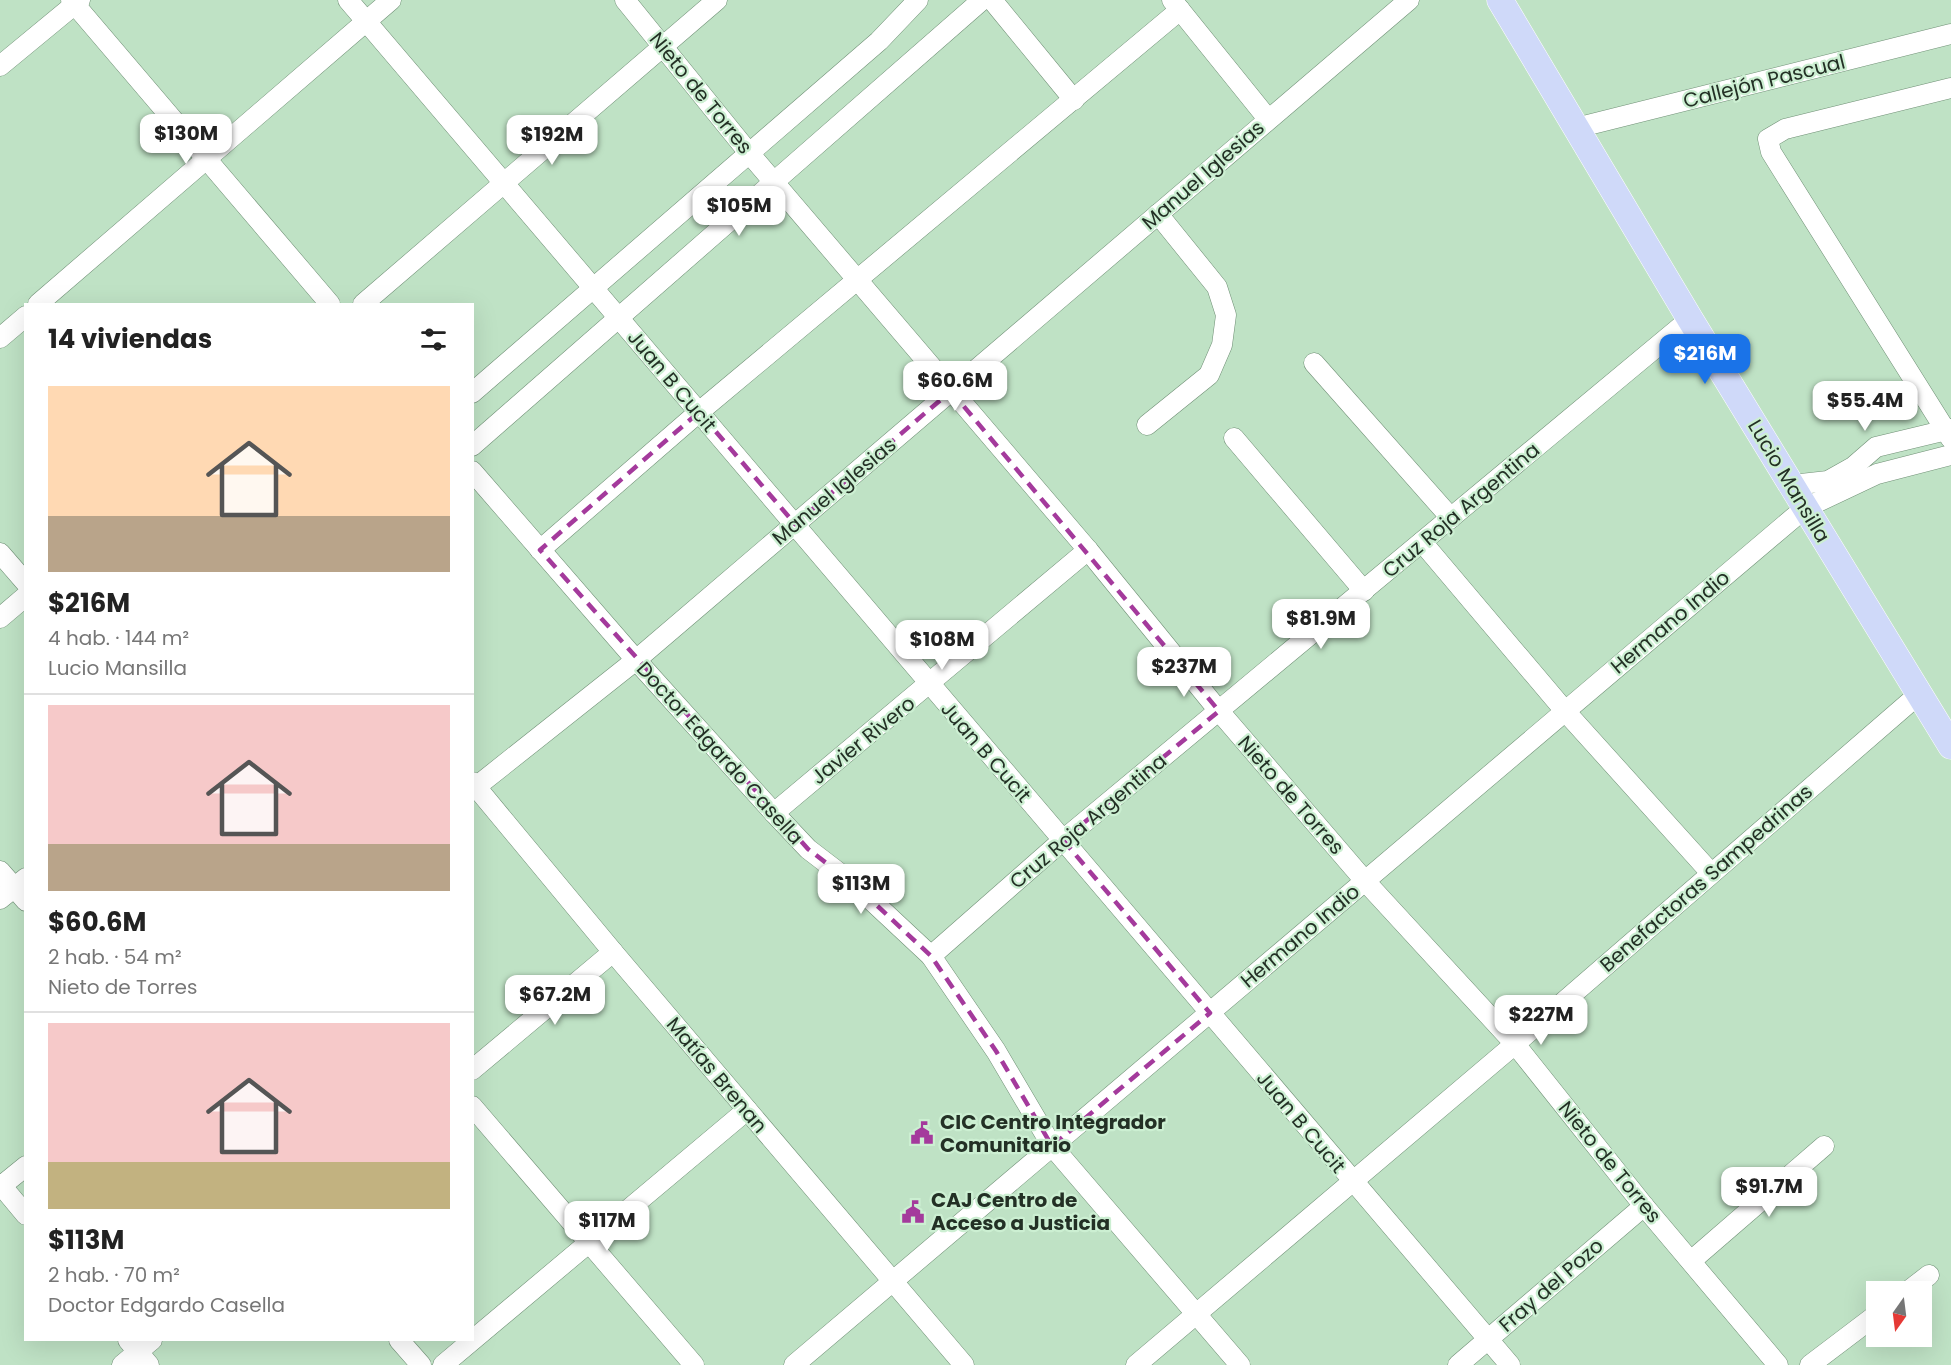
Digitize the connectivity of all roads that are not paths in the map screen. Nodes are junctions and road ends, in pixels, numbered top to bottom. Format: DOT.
graph roads {
  1 [pos="348,0"];
  2 [pos="391,0"];
  3 [pos="625,0"];
  4 [pos="717,0"];
  5 [pos="918,0"];
  6 [pos="982,0"];
  7 [pos="992,0"];
  8 [pos="1409,0"];
  9 [pos="1500,0"];
  10 [pos="75,2"];
  11 [pos="1176,5"];
  12 [pos="366,21"];
  13 [pos="1951,34"];
  14 [pos="664,46"];
  15 [pos="0,66"];
  16 [pos="1951,88"];
  17 [pos="1074,100"];
  18 [pos="1268,119"];
  19 [pos="1576,128"];
  20 [pos="749,153"];
  21 [pos="206,160"];
  22 [pos="774,180"];
  23 [pos="504,183"];
  24 [pos="1158,213"];
  25 [pos="859,278"];
  26 [pos="594,289"];
  27 [pos="39,303"];
  28 [pos="329,303"];
  29 [pos="364,303"];
  30 [pos="24,318"];
  31 [pos="620,319"];
  32 [pos="1690,320"];
  33 [pos="0,338"];
  34 [pos="1314,363"];
  35 [pos="474,391"];
  36 [pos="951,392"];
  37 [pos="699,412"];
  38 [pos="1147,426"];
  39 [pos="1949,432"];
  40 [pos="1234,438"];
  41 [pos="474,444"];
  42 [pos="1951,455"];
  43 [pos="474,473"];
  44 [pos="1792,485"];
  45 [pos="1805,508"];
  46 [pos="1451,518"];
  47 [pos="795,524"];
  48 [pos="1422,542"];
  49 [pos="540,550"];
  50 [pos="1088,550"];
  51 [pos="0,553"];
  52 [pos="24,581"];
  53 [pos="1364,591"];
  54 [pos="24,598"];
  55 [pos="0,618"];
  56 [pos="636,660"];
  57 [pos="929,686"];
  58 [pos="1919,694"];
  59 [pos="1219,711"];
  60 [pos="1565,711"];
  61 [pos="1951,746"];
  62 [pos="474,786"];
  63 [pos="774,813"];
  64 [pos="1063,840"];
  65 [pos="0,871"];
  66 [pos="1711,873"];
  67 [pos="1365,881"];
  68 [pos="16,892"];
  69 [pos="613,952"];
  70 [pos="930,956"];
  71 [pos="1210,1012"];
  72 [pos="1515,1044"];
  73 [pos="474,1068"];
  74 [pos="474,1108"];
  75 [pos="747,1110"];
  76 [pos="1052,1146"];
  77 [pos="1824,1146"];
  78 [pos="24,1168"];
  79 [pos="1352,1182"];
  80 [pos="1,1186"];
  81 [pos="1644,1206"];
  82 [pos="24,1213"];
  83 [pos="589,1243"];
  84 [pos="1690,1261"];
  85 [pos="1929,1275"];
  86 [pos="892,1281"];
  87 [pos="1921,1281"];
  88 [pos="1196,1314"];
  89 [pos="1866,1323"];
  90 [pos="474,1339"];
  91 [pos="1488,1340"];
  92 [pos="400,1341"];
  93 [pos="472,1341"];
  94 [pos="142,1349"];
  95 [pos="122,1365"];
  96 [pos="421,1365"];
  97 [pos="443,1365"];
  98 [pos="694,1365"];
  99 [pos="794,1365"];
  100 [pos="964,1365"];
  101 [pos="1136,1365"];
  102 [pos="1240,1365"];
  103 [pos="1458,1365"];
  104 [pos="1510,1365"];
  105 [pos="1778,1365"];
  106 [pos="1810,1365"];
  1 -- 12 [label="street, Juan B Cucit"];
  2 -- 12 [label="street"];
  3 -- 14 [label="street, Nieto de Torres"];
  4 -- 14 [label="street"];
  5 -- 20 [label="street"];
  6 -- 22 [label="street"];
  7 -- 17 [label="street"];
  8 -- 18 [label="street, Manuel Iglesias"];
  9 -- 19 [label="main road, Lucio Mansilla"];
  10 -- 15 [label="street"];
  10 -- 21 [label="street"];
  11 -- 17 [label="street"];
  11 -- 18 [label="street"];
  12 -- 21 [label="street"];
  12 -- 23 [label="street, Juan B Cucit"];
  13 -- 19 [label="street, Callejón Pascual"];
  14 -- 20 [label="street, Nieto de Torres"];
  14 -- 23 [label="street"];
  16 -- 39 [label="street"];
  17 -- 25 [label="street"];
  18 -- 24 [label="street, Manuel Iglesias"];
  19 -- 32 [label="main road, Lucio Mansilla"];
  20 -- 22 [label="street, Nieto de Torres"];
  20 -- 26 [label="street"];
  21 -- 27 [label="street"];
  21 -- 28 [label="street"];
  22 -- 25 [label="street, Nieto de Torres"];
  22 -- 31 [label="street"];
  23 -- 26 [label="street, Juan B Cucit"];
  23 -- 29 [label="street"];
  24 -- 36 [label="street, Manuel Iglesias"];
  24 -- 38 [label="street"];
  25 -- 36 [label="street, Nieto de Torres"];
  25 -- 37 [label="street"];
  26 -- 31 [label="street, Juan B Cucit"];
  26 -- 35 [label="street"];
  30 -- 33 [label="street"];
  31 -- 37 [label="street, Juan B Cucit"];
  31 -- 41 [label="street"];
  32 -- 44 [label="main road, Lucio Mansilla"];
  32 -- 46 [label="street, Cruz Roja Argentina"];
  34 -- 46 [label="street"];
  36 -- 47 [label="street, Manuel Iglesias"];
  36 -- 50 [label="street, Nieto de Torres"];
  37 -- 47 [label="street, Juan B Cucit"];
  37 -- 49 [label="street"];
  39 -- 44 [label="street"];
  40 -- 53 [label="street"];
  42 -- 45 [label="street, Hermano Indio"];
  43 -- 49 [label="street, Doctor Edgardo Casella"];
  44 -- 45 [label="main road, Lucio Mansilla"];
  45 -- 58 [label="main road, Lucio Mansilla"];
  45 -- 60 [label="street, Hermano Indio"];
  46 -- 48 [label="street, Cruz Roja Argentina"];
  47 -- 56 [label="street, Manuel Iglesias"];
  47 -- 57 [label="street, Juan B Cucit"];
  48 -- 53 [label="street, Cruz Roja Argentina"];
  48 -- 60 [label="street"];
  49 -- 56 [label="street, Doctor Edgardo Casella"];
  50 -- 57 [label="street, Javier Rivero"];
  50 -- 59 [label="street, Nieto de Torres"];
  51 -- 52 [label="street"];
  53 -- 59 [label="street, Cruz Roja Argentina"];
  54 -- 55 [label="street"];
  56 -- 62 [label="street, Manuel Iglesias"];
  56 -- 63 [label="street, Doctor Edgardo Casella"];
  57 -- 63 [label="street, Javier Rivero"];
  57 -- 64 [label="street, Juan B Cucit"];
  58 -- 61 [label="main road, Lucio Mansilla"];
  58 -- 66 [label="street, Benefactoras Sampedrinas"];
  59 -- 64 [label="street, Cruz Roja Argentina"];
  59 -- 67 [label="street, Nieto de Torres"];
  60 -- 66 [label="street"];
  60 -- 67 [label="street, Hermano Indio"];
  62 -- 69 [label="street, Matías Brenan"];
  63 -- 70 [label="street, Doctor Edgardo Casella"];
  64 -- 70 [label="street, Cruz Roja Argentina"];
  64 -- 71 [label="street, Juan B Cucit"];
  65 -- 68 [label="street"];
  66 -- 72 [label="street, Benefactoras Sampedrinas"];
  67 -- 71 [label="street, Hermano Indio"];
  67 -- 72 [label="street, Nieto de Torres"];
  69 -- 73 [label="street"];
  69 -- 75 [label="street, Matías Brenan"];
  70 -- 76 [label="street, Doctor Edgardo Casella"];
  71 -- 76 [label="street, Hermano Indio"];
  71 -- 79 [label="street, Juan B Cucit"];
  72 -- 79 [label="street, Benefactoras Sampedrinas"];
  72 -- 81 [label="street, Nieto de Torres"];
  74 -- 83 [label="street"];
  75 -- 83 [label="street"];
  75 -- 86 [label="street, Matías Brenan"];
  76 -- 86 [label="street, Hermano Indio"];
  76 -- 88 [label="street, Doctor Edgardo Casella"];
  77 -- 84 [label="street"];
  78 -- 80 [label="street"];
  79 -- 88 [label="street, Benefactoras Sampedrinas"];
  79 -- 91 [label="street, Juan B Cucit"];
  80 -- 82 [label="street"];
  81 -- 84 [label="street, Nieto de Torres"];
  81 -- 91 [label="street, Fray del Pozo"];
  83 -- 90 [label="street"];
  83 -- 98 [label="street"];
  84 -- 105 [label="street, Nieto de Torres"];
  85 -- 87 [label="street"];
  86 -- 99 [label="street, Hermano Indio"];
  86 -- 100 [label="street, Matías Brenan"];
  88 -- 101 [label="street, Benefactoras Sampedrinas"];
  88 -- 102 [label="street, Doctor Edgardo Casella"];
  89 -- 106 [label="street"];
  91 -- 103 [label="street, Fray del Pozo"];
  91 -- 104 [label="street, Juan B Cucit"];
  92 -- 96 [label="street"];
  93 -- 97 [label="street"];
  94 -- 95 [label="street"];
}
